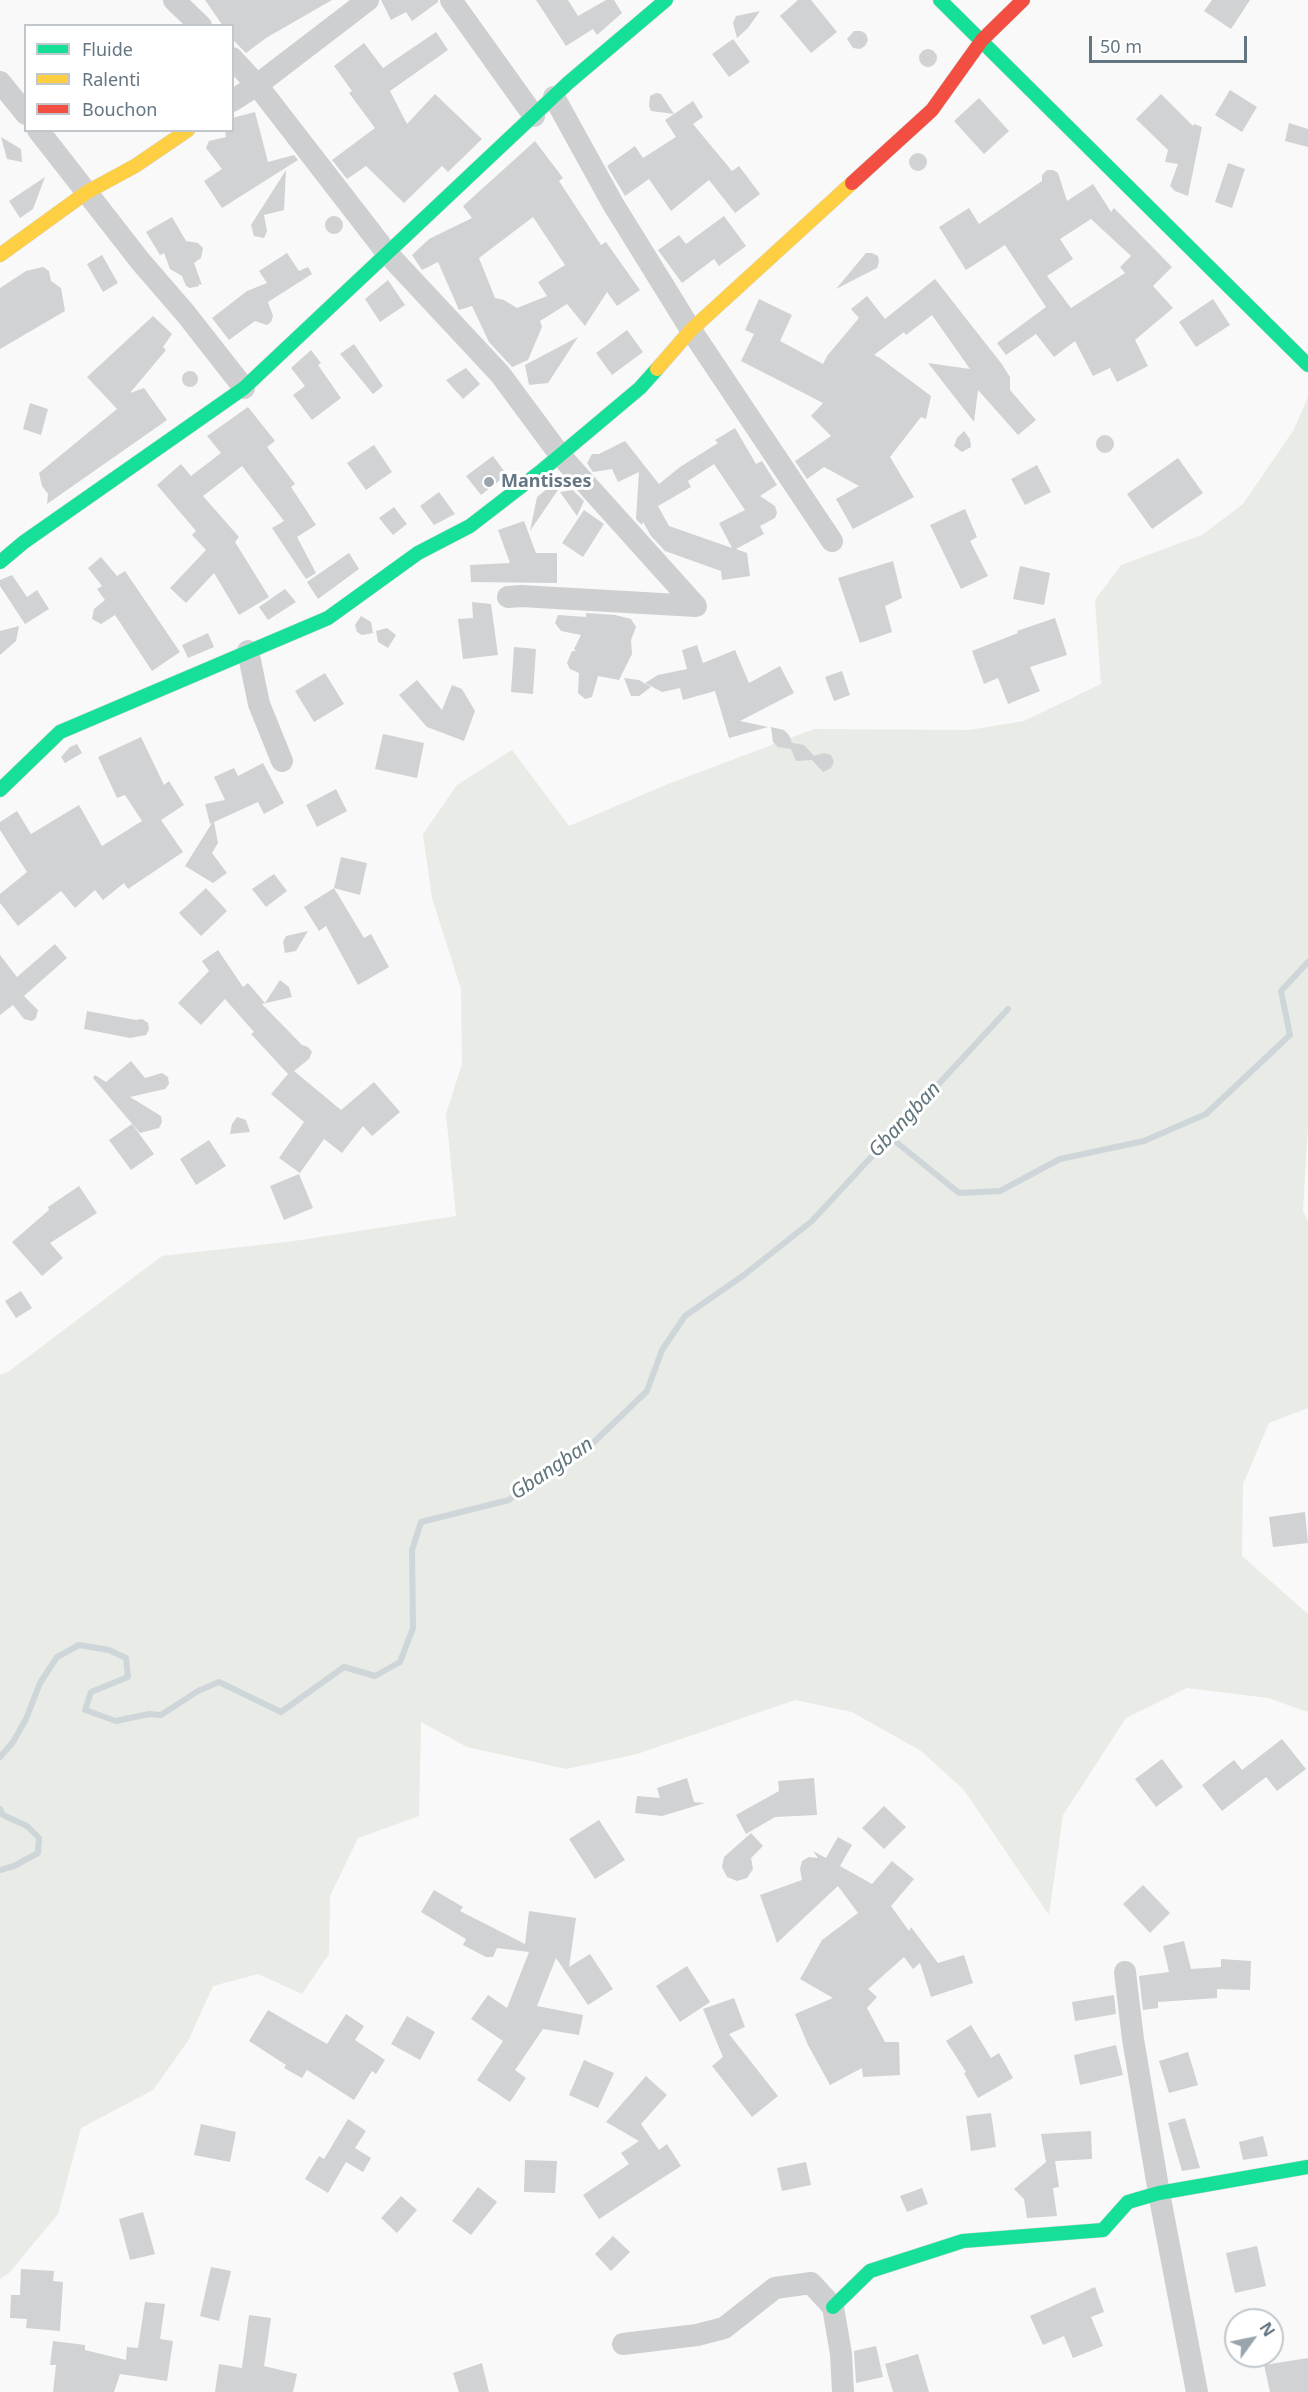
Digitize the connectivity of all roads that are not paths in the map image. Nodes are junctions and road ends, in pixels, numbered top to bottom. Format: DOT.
graph roads {
  1 [pos="174,0"];
  2 [pos="368,0"];
  3 [pos="451,0"];
  4 [pos="666,0"];
  5 [pos="940,0"];
  6 [pos="1023,0"];
  7 [pos="199,24"];
  8 [pos="982,40"];
  9 [pos="234,60"];
  10 [pos="0,81"];
  11 [pos="257,85"];
  12 [pos="554,97"];
  13 [pos="234,100"];
  14 [pos="24,111"];
  15 [pos="534,116"];
  16 [pos="40,132"];
  17 [pos="185,132"];
  18 [pos="87,192"];
  19 [pos="387,253"];
  20 [pos="0,255"];
  21 [pos="691,330"];
  22 [pos="1308,365"];
  23 [pos="244,388"];
  24 [pos="560,455"];
  25 [pos="832,541"];
  26 [pos="0,562"];
  27 [pos="508,597"];
  28 [pos="248,651"];
  29 [pos="282,762"];
  30 [pos="0,790"];
  31 [pos="1125,1972"];
  32 [pos="1308,2167"];
  33 [pos="1159,2193"];
  34 [pos="833,2307"];
  35 [pos="623,2344"];
  36 [pos="843,2392"];
  37 [pos="1197,2392"];
  1 -- 7 [label="street"];
  2 -- 11 [label="street"];
  3 -- 15 [label="street"];
  4 -- 12 [label="street"];
  5 -- 8 [label="street"];
  6 -- 8 [label="street"];
  8 -- 21 [label="street"];
  8 -- 22 [label="street"];
  9 -- 11 [label="street"];
  10 -- 14 [label="street"];
  11 -- 13 [label="street"];
  11 -- 19 [label="street"];
  12 -- 15 [label="street"];
  12 -- 21 [label="street"];
  15 -- 19 [label="street"];
  16 -- 18 [label="street"];
  17 -- 18 [label="street"];
  18 -- 20 [label="street"];
  18 -- 23 [label="street"];
  19 -- 23 [label="street"];
  19 -- 24 [label="street"];
  21 -- 24 [label="street"];
  21 -- 25 [label="street"];
  23 -- 26 [label="street"];
  24 -- 27 [label="street"];
  24 -- 28 [label="street"];
  28 -- 29 [label="street"];
  28 -- 30 [label="street"];
  31 -- 33 [label="street"];
  32 -- 33 [label="street"];
  33 -- 34 [label="street"];
  33 -- 37 [label="street"];
  34 -- 35 [label="street"];
  34 -- 36 [label="street"];
}
